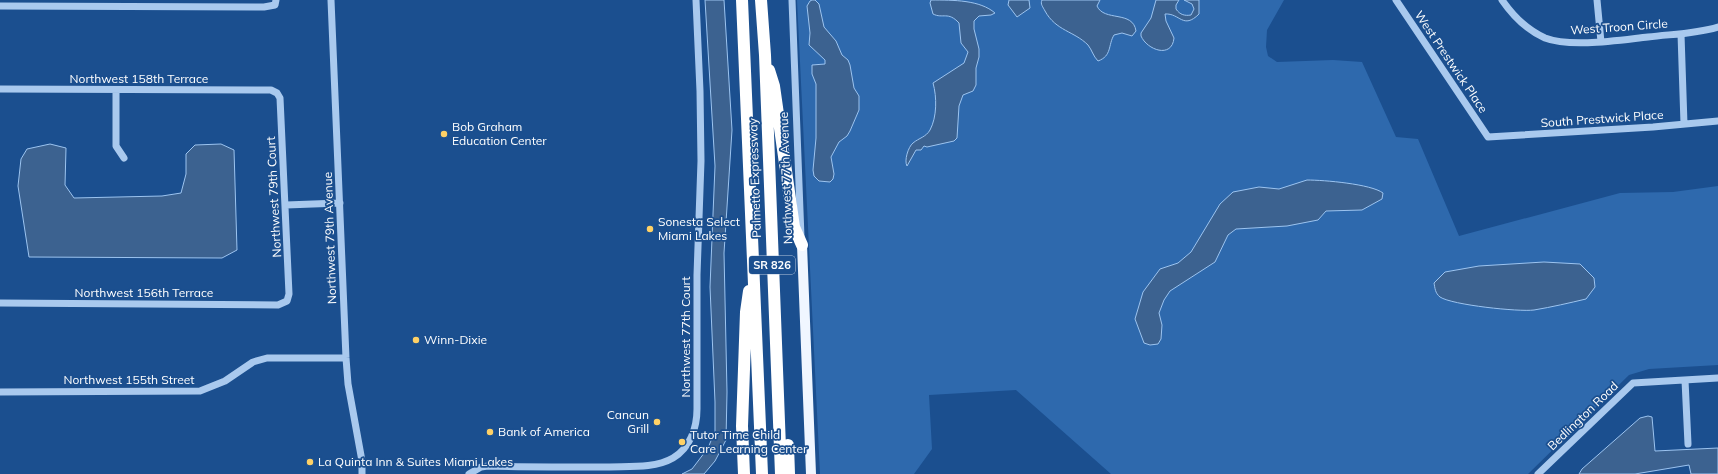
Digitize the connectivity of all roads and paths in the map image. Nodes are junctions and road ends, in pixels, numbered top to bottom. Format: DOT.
graph roads {
  1 [pos="331,0"];
  2 [pos="696,0"];
  3 [pos="742,0"];
  4 [pos="761,0"];
  5 [pos="792,0"];
  6 [pos="1396,0"];
  7 [pos="1502,0"];
  8 [pos="1597,0"];
  9 [pos="276,2"];
  10 [pos="129,3"];
  11 [pos="0,6"];
  12 [pos="1718,27"];
  13 [pos="1681,34"];
  14 [pos="1601,42"];
  15 [pos="765,55"];
  16 [pos="0,89"];
  17 [pos="116,91"];
  18 [pos="277,93"];
  19 [pos="1718,121"];
  20 [pos="1684,124"];
  21 [pos="1488,137"];
  22 [pos="124,158"];
  23 [pos="340,203"];
  24 [pos="286,205"];
  25 [pos="802,245"];
  26 [pos="753,262"];
  27 [pos="287,301"];
  28 [pos="0,303"];
  29 [pos="346,358"];
  30 [pos="776,369"];
  31 [pos="1718,378"];
  32 [pos="1685,380"];
  33 [pos="0,392"];
  34 [pos="1688,444"];
  35 [pos="362,474"];
  36 [pos="468,474"];
  37 [pos="744,474"];
  38 [pos="762,474"];
  39 [pos="781,474"];
  40 [pos="789,474"];
  41 [pos="811,474"];
  42 [pos="1538,474"];
  1 -- 23 [label="street, Northwest 79th Avenue"];
  2 -- 36 [label="street, Northwest 77th Court"];
  3 -- 26 [label="highway, Palmetto Expressway / SR 826"];
  4 -- 15 [label="highway, Palmetto Expressway / SR 826"];
  5 -- 25 [label="street, Northwest 77th Avenue"];
  6 -- 21 [label="street, West Prestwick Place"];
  7 -- 14 [label="street, West Troon Circle"];
  8 -- 14 [label="street"];
  9 -- 10 [label="street"];
  10 -- 11 [label="street"];
  12 -- 13 [label="street, West Troon Circle"];
  13 -- 14 [label="street, West Troon Circle"];
  13 -- 20 [label="street"];
  15 -- 25 [label="highway"];
  15 -- 30 [label="highway, Palmetto Expressway / SR 826"];
  16 -- 17 [label="street, Northwest 158th Terrace"];
  17 -- 18 [label="street, Northwest 158th Terrace"];
  17 -- 22 [label="street"];
  18 -- 24 [label="street, Northwest 79th Court"];
  19 -- 20 [label="street, South Prestwick Place"];
  20 -- 21 [label="street, South Prestwick Place"];
  23 -- 24 [label="street"];
  23 -- 29 [label="street, Northwest 79th Avenue"];
  24 -- 27 [label="street, Northwest 79th Court"];
  25 -- 41 [label="main road, Northwest 77th Avenue"];
  26 -- 37 [label="highway"];
  26 -- 38 [label="highway, Palmetto Expressway / SR 826"];
  27 -- 28 [label="street, Northwest 156th Terrace"];
  29 -- 33 [label="street, Northwest 155th Street"];
  29 -- 35 [label="street, Northwest 79th Avenue"];
  30 -- 39 [label="highway, Palmetto Expressway / SR 826"];
  30 -- 40 [label="highway"];
  31 -- 32 [label="street, Bedlington Road"];
  32 -- 34 [label="street"];
  32 -- 42 [label="street, Bedlington Road"];
}
